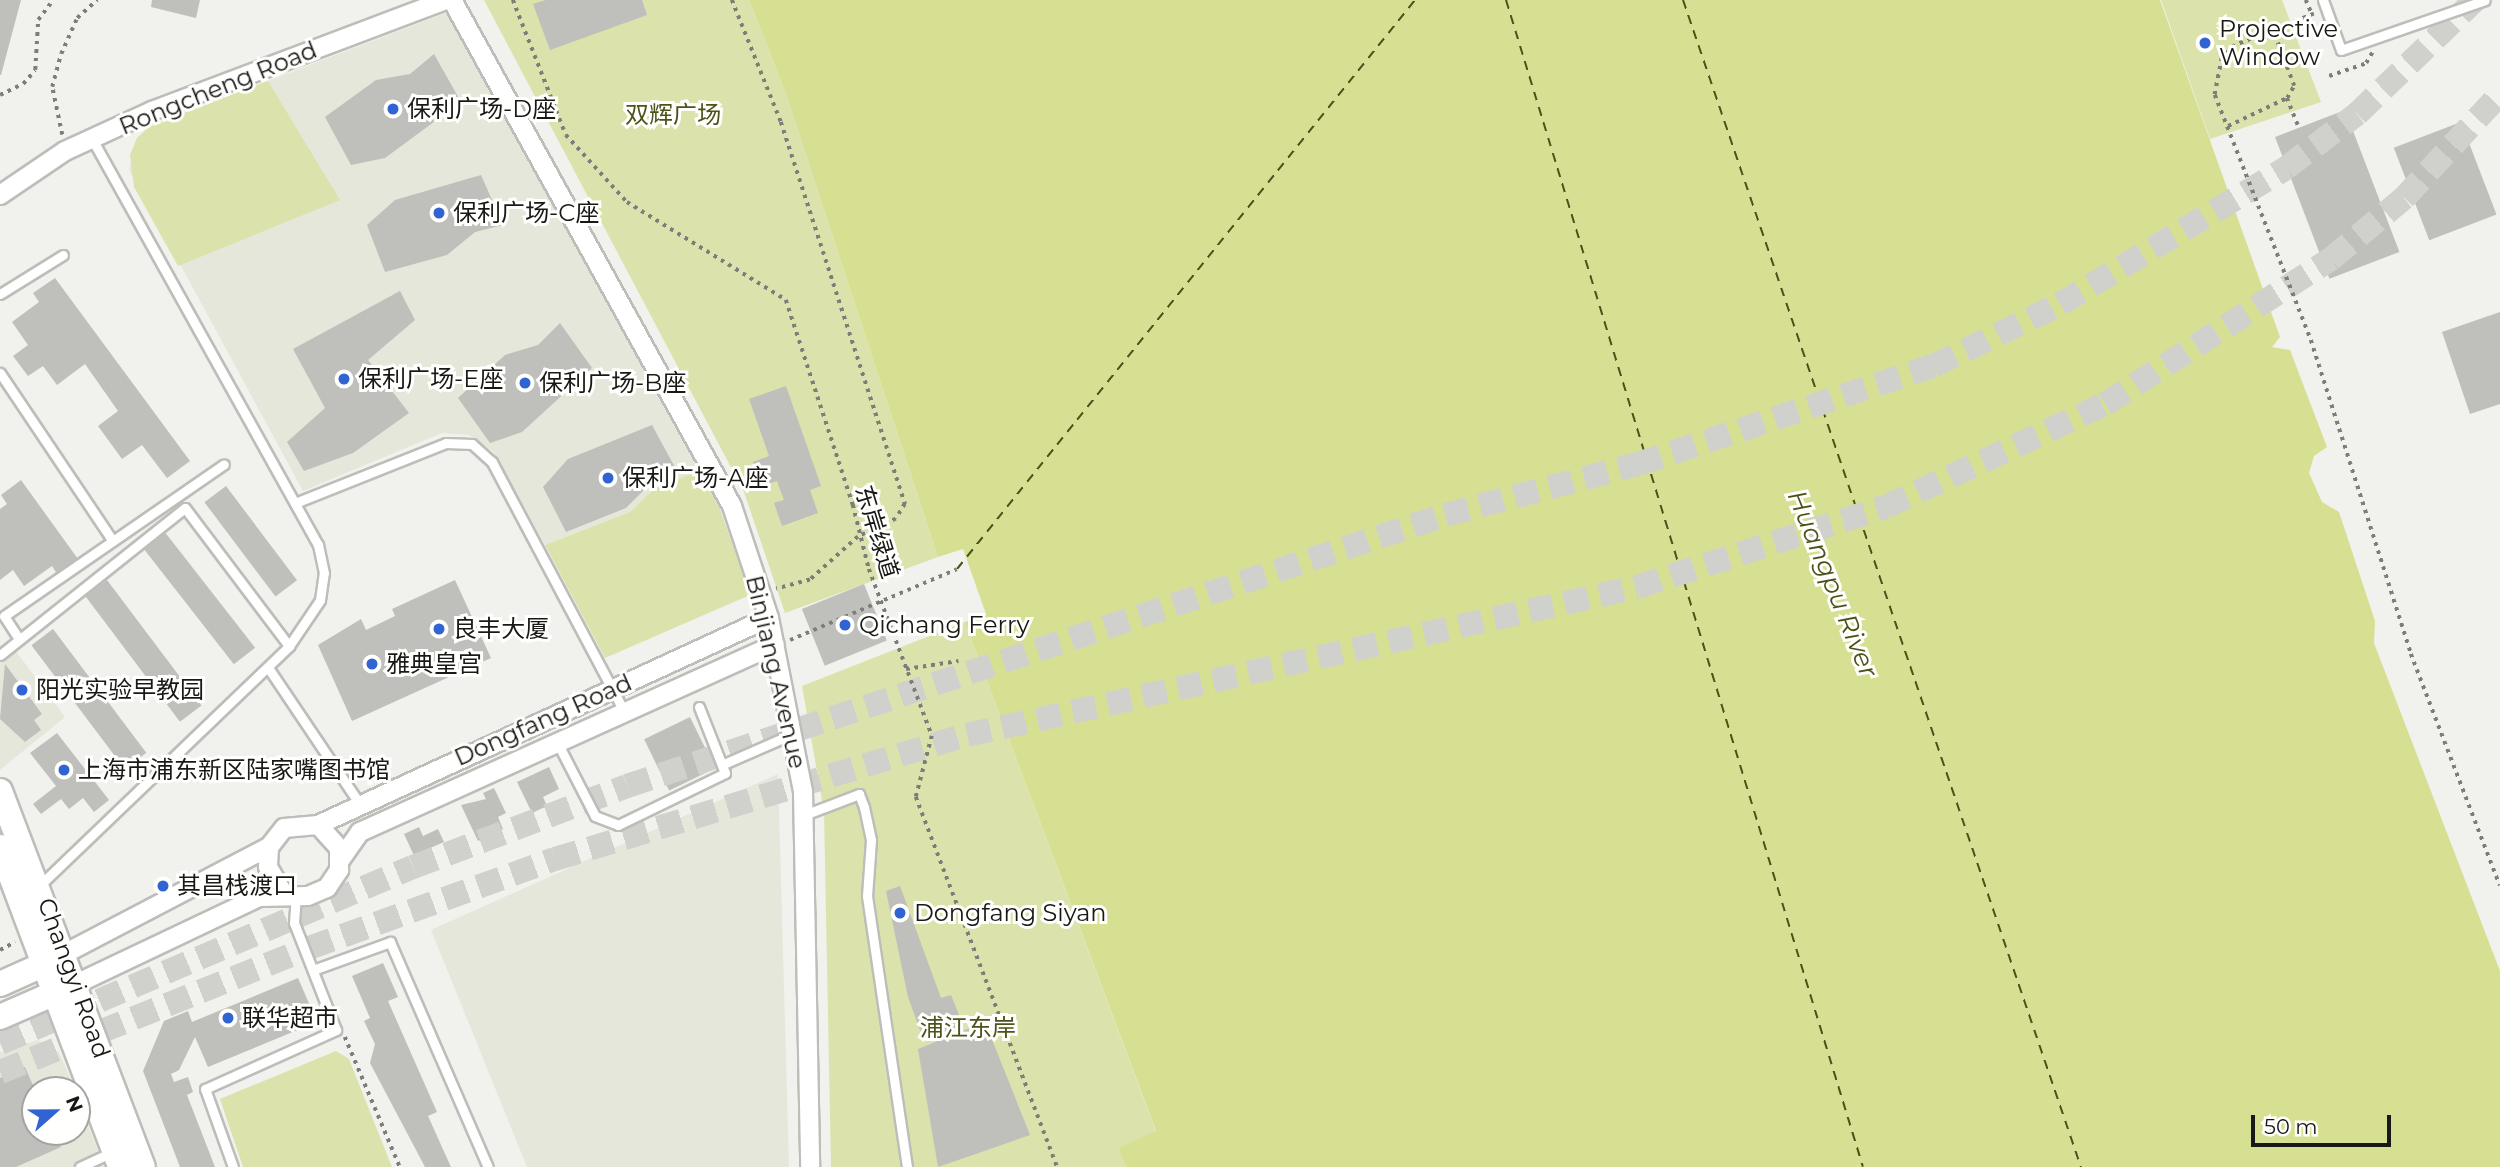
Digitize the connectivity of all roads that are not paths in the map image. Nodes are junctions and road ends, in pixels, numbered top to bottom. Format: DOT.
graph roads {
  1 [pos="446,0"];
  2 [pos="452,0"];
  3 [pos="2323,0"];
  4 [pos="2485,0"];
  5 [pos="92,139"];
  6 [pos="0,195"];
  7 [pos="63,255"];
  8 [pos="0,294"];
  9 [pos="0,373"];
  10 [pos="224,464"];
  11 [pos="295,503"];
  12 [pos="113,541"];
  13 [pos="769,618"];
  14 [pos="19,639"];
  15 [pos="775,645"];
  16 [pos="289,646"];
  17 [pos="0,655"];
  18 [pos="269,668"];
  19 [pos="611,690"];
  20 [pos="699,707"];
  21 [pos="625,713"];
  22 [pos="792,734"];
  23 [pos="558,744"];
  24 [pos="726,763"];
  25 [pos="0,791"];
  26 [pos="359,803"];
  27 [pos="804,815"];
  28 [pos="318,825"];
  29 [pos="0,847"];
  30 [pos="269,847"];
  31 [pos="341,859"];
  32 [pos="39,886"];
  33 [pos="290,894"];
  34 [pos="55,959"];
  35 [pos="313,970"];
  36 [pos="0,984"];
  37 [pos="65,989"];
  38 [pos="0,1017"];
  39 [pos="117,1159"];
  40 [pos="80,1167"];
  41 [pos="144,1167"];
  42 [pos="233,1167"];
  43 [pos="488,1167"];
  44 [pos="810,1167"];
  45 [pos="907,1167"];
  1 -- 5 [label="street, Rongcheng Road"];
  2 -- 13 [label="street, Binjiang Avenue"];
  3 -- 4 [label="lane"];
  5 -- 6 [label="street, Rongcheng Road"];
  5 -- 11 [label="lane"];
  7 -- 8 [label="lane"];
  9 -- 12 [label="lane"];
  10 -- 12 [label="lane"];
  11 -- 16 [label="lane"];
  11 -- 19 [label="lane"];
  12 -- 14 [label="lane"];
  13 -- 15 [label="street, Binjiang Avenue"];
  13 -- 19 [label="street, Dongfang Road"];
  14 -- 16 [label="lane"];
  14 -- 17 [label="lane"];
  15 -- 21 [label="street, Dongfang Road"];
  15 -- 22 [label="street, Binjiang Avenue"];
  16 -- 18 [label="lane"];
  18 -- 26 [label="lane"];
  18 -- 32 [label="lane"];
  19 -- 21 [label="lane"];
  19 -- 26 [label="street, Dongfang Road"];
  20 -- 24 [label="lane"];
  21 -- 23 [label="street, Dongfang Road"];
  22 -- 24 [label="lane"];
  22 -- 27 [label="street, Binjiang Avenue"];
  23 -- 24 [label="lane"];
  23 -- 31 [label="street, Dongfang Road"];
  25 -- 32 [label="main road, Changyi Road"];
  26 -- 28 [label="street, Dongfang Road"];
  27 -- 44 [label="street, Binjiang Avenue"];
  27 -- 45 [label="lane"];
  28 -- 30 [label="street, Dongfang Road"];
  28 -- 31 [label="street"];
  29 -- 34 [label="main road, Changyi Road"];
  30 -- 33 [label="street"];
  30 -- 34 [label="street, Dongfang Road"];
  31 -- 33 [label="street, Dongfang Road"];
  32 -- 34 [label="main road, Changyi Road"];
  33 -- 35 [label="lane"];
  33 -- 37 [label="street, Dongfang Road"];
  34 -- 36 [label="main road, Dongfang Road"];
  34 -- 37 [label="main road, Changyi Road"];
  35 -- 42 [label="lane"];
  35 -- 43 [label="lane"];
  37 -- 38 [label="main road, Dongfang Road"];
  37 -- 39 [label="main road, Changyi Road"];
  37 -- 41 [label="main road, Changyi Road"];
  39 -- 40 [label="lane"];
}
